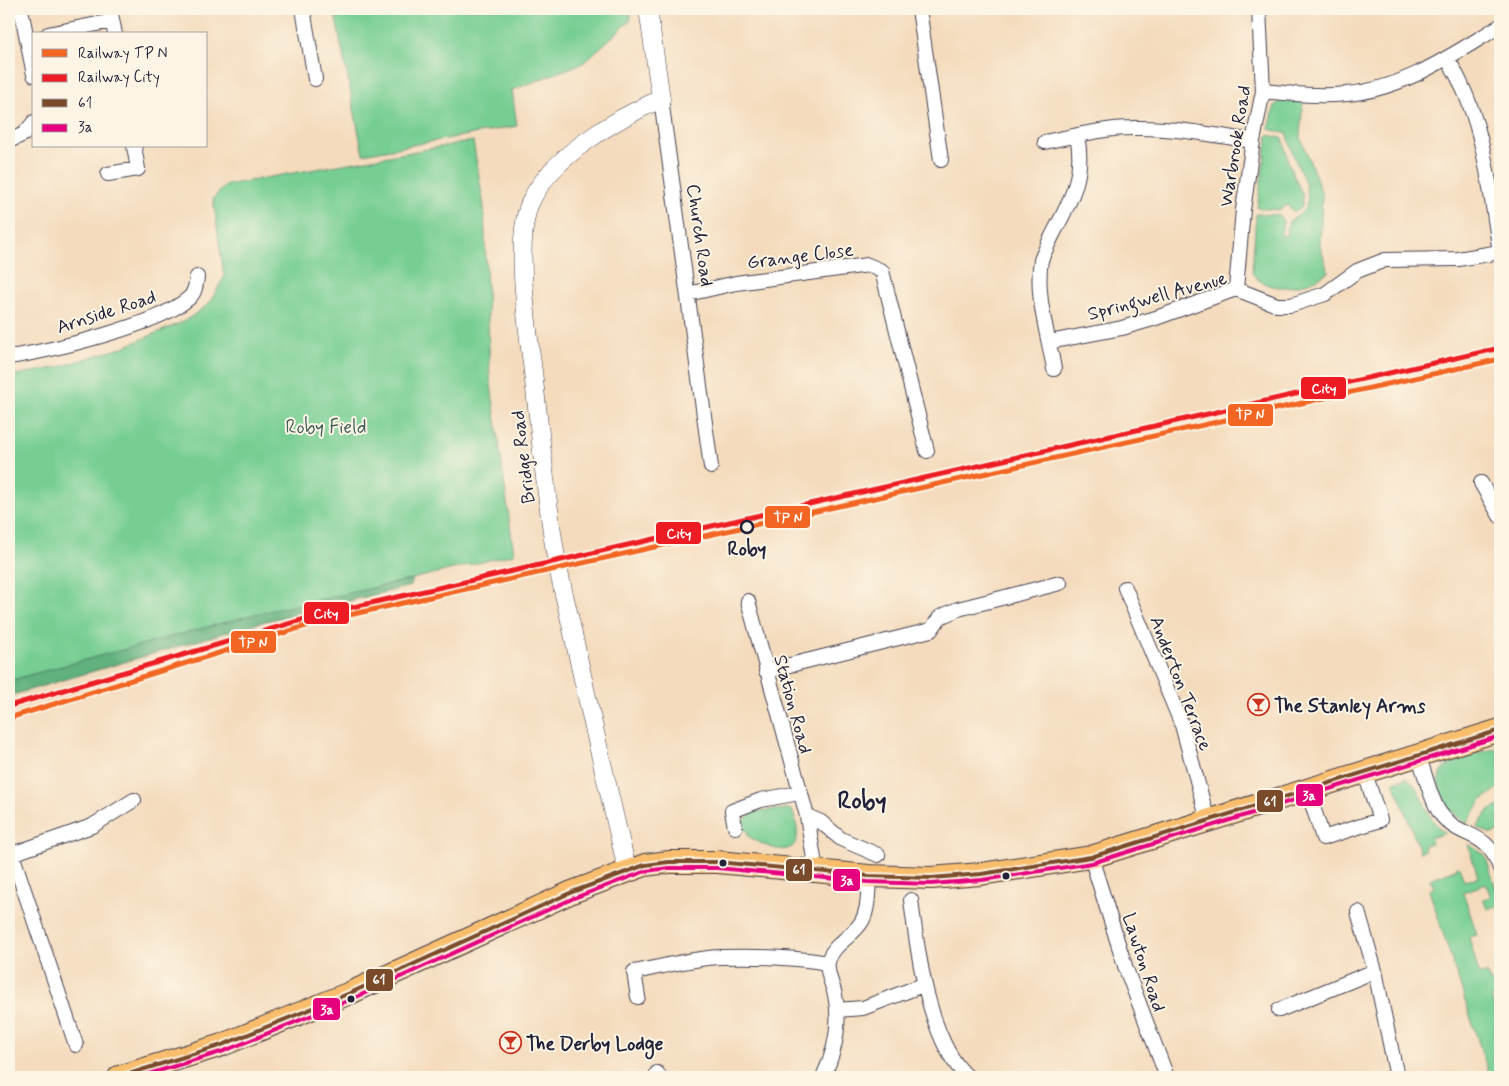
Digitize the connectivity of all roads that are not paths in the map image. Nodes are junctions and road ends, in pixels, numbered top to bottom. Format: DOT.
graph roads {
  1 [pos="21,9"];
  2 [pos="303,9"];
  3 [pos="648,9"];
  4 [pos="919,9"];
  5 [pos="1259,9"];
  6 [pos="113,21"];
  7 [pos="1500,26"];
  8 [pos="58,32"];
  9 [pos="30,37"];
  10 [pos="32,56"];
  11 [pos="1447,58"];
  12 [pos="315,79"];
  13 [pos="1263,91"];
  14 [pos="661,99"];
  15 [pos="32,124"];
  16 [pos="1077,136"];
  17 [pos="9,141"];
  18 [pos="1253,141"];
  19 [pos="1045,142"];
  20 [pos="134,148"];
  21 [pos="941,160"];
  22 [pos="108,174"];
  23 [pos="1500,252"];
  24 [pos="197,277"];
  25 [pos="1236,289"];
  26 [pos="688,294"];
  27 [pos="1049,342"];
  28 [pos="9,357"];
  29 [pos="1054,370"];
  30 [pos="927,451"];
  31 [pos="711,467"];
  32 [pos="1481,483"];
  33 [pos="1500,516"];
  34 [pos="1060,583"];
  35 [pos="1124,588"];
  36 [pos="748,601"];
  37 [pos="766,671"];
  38 [pos="1500,730"];
  39 [pos="1418,755"];
  40 [pos="1365,773"];
  41 [pos="1308,791"];
  42 [pos="799,793"];
  43 [pos="134,800"];
  44 [pos="807,816"];
  45 [pos="1208,822"];
  46 [pos="735,827"];
  47 [pos="10,854"];
  48 [pos="878,855"];
  49 [pos="1091,857"];
  50 [pos="1500,868"];
  51 [pos="627,869"];
  52 [pos="816,871"];
  53 [pos="869,876"];
  54 [pos="911,900"];
  55 [pos="1358,912"];
  56 [pos="828,963"];
  57 [pos="1375,971"];
  58 [pos="923,985"];
  59 [pos="638,997"];
  60 [pos="837,1010"];
  61 [pos="1279,1010"];
  62 [pos="76,1045"];
  63 [pos="118,1077"];
  64 [pos="824,1077"];
  65 [pos="968,1077"];
  66 [pos="1167,1077"];
  67 [pos="1397,1077"];
  1 -- 9 [label="street"];
  2 -- 12 [label="street"];
  3 -- 14 [label="street, Church Road"];
  4 -- 21 [label="street"];
  5 -- 13 [label="street, Warbrook Road"];
  6 -- 8 [label="street"];
  7 -- 11 [label="street"];
  9 -- 10 [label="street"];
  11 -- 13 [label="street"];
  11 -- 23 [label="street"];
  13 -- 18 [label="street, Warbrook Road"];
  14 -- 26 [label="street, Church Road"];
  14 -- 51 [label="street, Bridge Road"];
  15 -- 17 [label="street"];
  16 -- 18 [label="street"];
  16 -- 19 [label="street"];
  16 -- 27 [label="street"];
  18 -- 25 [label="street, Warbrook Road"];
  20 -- 22 [label="street"];
  23 -- 25 [label="street, Springwell Avenue"];
  24 -- 28 [label="street, Arnside Road"];
  25 -- 27 [label="street, Springwell Avenue"];
  26 -- 30 [label="street, Grange Close"];
  26 -- 31 [label="street, Church Road"];
  27 -- 29 [label="street"];
  32 -- 33 [label="street"];
  34 -- 37 [label="street"];
  35 -- 45 [label="street, Anderton Terrace"];
  36 -- 37 [label="street, Station Road"];
  37 -- 42 [label="street, Station Road"];
  38 -- 39 [label="main road"];
  39 -- 40 [label="main road"];
  39 -- 50 [label="street"];
  40 -- 41 [label="main road"];
  40 -- 41 [label="street"];
  41 -- 45 [label="main road"];
  42 -- 44 [label="street, Station Road"];
  42 -- 46 [label="street"];
  43 -- 47 [label="street"];
  44 -- 48 [label="street"];
  44 -- 52 [label="street, Station Road"];
  45 -- 49 [label="main road"];
  47 -- 62 [label="street"];
  49 -- 53 [label="main road"];
  49 -- 66 [label="street, Lawton Road"];
  51 -- 52 [label="main road"];
  51 -- 63 [label="main road"];
  52 -- 53 [label="main road"];
  53 -- 56 [label="street"];
  54 -- 58 [label="street"];
  55 -- 57 [label="street"];
  56 -- 59 [label="street"];
  56 -- 60 [label="street"];
  57 -- 61 [label="street"];
  57 -- 67 [label="street"];
  58 -- 60 [label="street"];
  58 -- 65 [label="street"];
  60 -- 64 [label="street"];
}
